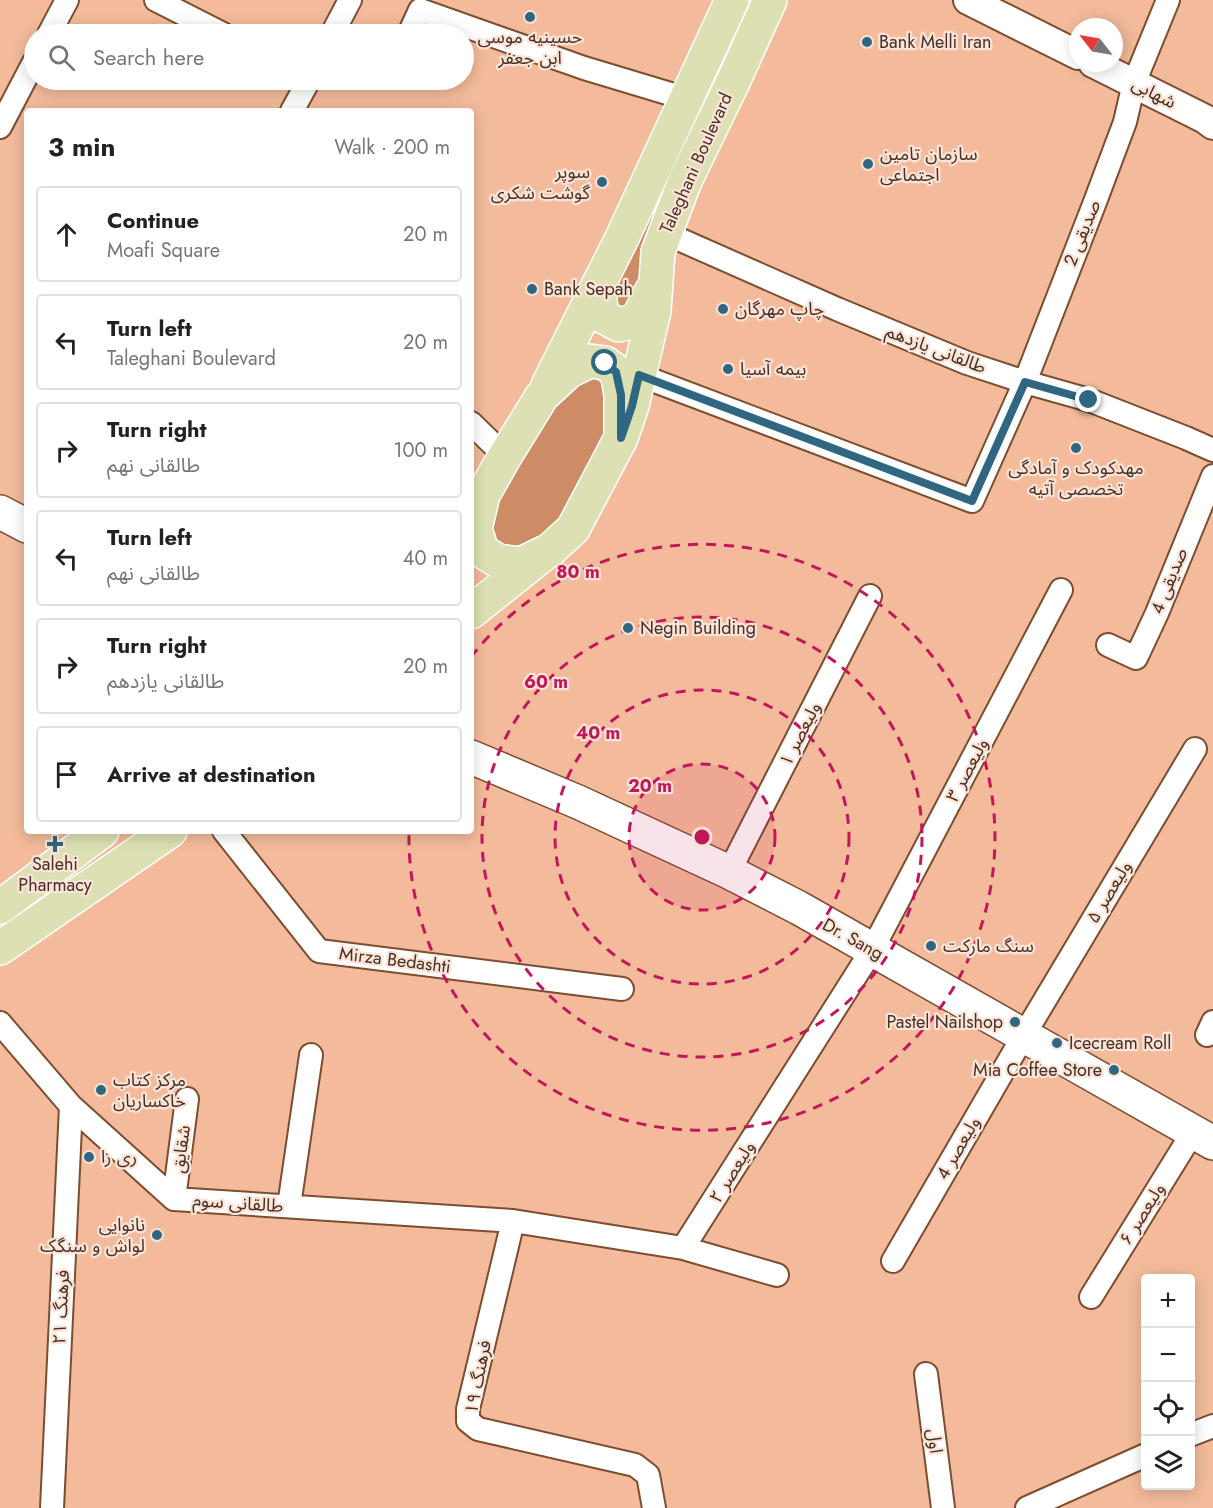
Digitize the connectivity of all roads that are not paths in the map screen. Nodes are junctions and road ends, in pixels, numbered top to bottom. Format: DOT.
graph roads {
  1 [pos="68,0"];
  2 [pos="156,0"];
  3 [pos="350,0"];
  4 [pos="732,0"];
  5 [pos="968,0"];
  6 [pos="1167,0"];
  7 [pos="770,2"];
  8 [pos="55,24"];
  9 [pos="203,24"];
  10 [pos="337,24"];
  11 [pos="414,24"];
  12 [pos="460,24"];
  13 [pos="474,29"];
  14 [pos="1069,50"];
  15 [pos="1111,72"];
  16 [pos="24,81"];
  17 [pos="1134,83"];
  18 [pos="304,90"];
  19 [pos="687,99"];
  20 [pos="294,108"];
  21 [pos="1213,125"];
  22 [pos="0,127"];
  23 [pos="665,233"];
  24 [pos="656,280"];
  25 [pos="598,285"];
  26 [pos="639,375"];
  27 [pos="1025,382"];
  28 [pos="542,396"];
  29 [pos="474,426"];
  30 [pos="621,438"];
  31 [pos="1213,450"];
  32 [pos="505,456"];
  33 [pos="1213,476"];
  34 [pos="0,489"];
  35 [pos="24,501"];
  36 [pos="477,502"];
  37 [pos="0,512"];
  38 [pos="24,524"];
  39 [pos="550,550"];
  40 [pos="1061,590"];
  41 [pos="870,596"];
  42 [pos="474,610"];
  43 [pos="1108,645"];
  44 [pos="1195,749"];
  45 [pos="474,755"];
  46 [pos="98,834"];
  47 [pos="166,834"];
  48 [pos="226,834"];
  49 [pos="729,872"];
  50 [pos="4,899"];
  51 [pos="0,948"];
  52 [pos="872,950"];
  53 [pos="622,989"];
  54 [pos="0,1023"];
  55 [pos="1024,1035"];
  56 [pos="311,1054"];
  57 [pos="187,1099"];
  58 [pos="71,1106"];
  59 [pos="1203,1137"];
  60 [pos="174,1199"];
  61 [pos="289,1206"];
  62 [pos="513,1221"];
  63 [pos="684,1248"];
  64 [pos="893,1261"];
  65 [pos="777,1275"];
  66 [pos="1091,1297"];
  67 [pos="926,1374"];
  68 [pos="1213,1425"];
  69 [pos="1195,1434"];
  70 [pos="1141,1457"];
  71 [pos="52,1508"];
  72 [pos="654,1508"];
  73 [pos="943,1508"];
  74 [pos="1027,1508"];
  1 -- 8 [label="street"];
  2 -- 9 [label="street"];
  3 -- 10 [label="street"];
  4 -- 19 [label="main road, Taleghani Boulevard"];
  5 -- 14 [label="street"];
  6 -- 17 [label="street, صدیقی 2"];
  7 -- 23 [label="main road, Taleghani Boulevard"];
  11 -- 12 [label="street"];
  13 -- 19 [label="street"];
  15 -- 17 [label="street, شهابی"];
  16 -- 22 [label="street"];
  17 -- 21 [label="street, شهابی"];
  17 -- 27 [label="street, صدیقی 2"];
  18 -- 20 [label="street"];
  19 -- 25 [label="main road, Taleghani Boulevard"];
  23 -- 24 [label="main road, Taleghani Boulevard"];
  23 -- 27 [label="street, طالقانی یازدهم"];
  24 -- 25 [label="main road"];
  24 -- 26 [label="main road, Taleghani Boulevard"];
  25 -- 28 [label="main road, Taleghani Boulevard"];
  26 -- 27 [label="street, صدیقی 2"];
  26 -- 30 [label="main road, Taleghani Boulevard"];
  27 -- 31 [label="street, طالقانی یازدهم"];
  28 -- 30 [label="main road"];
  28 -- 32 [label="main road"];
  29 -- 32 [label="street"];
  30 -- 39 [label="main road, Taleghani Boulevard"];
  32 -- 36 [label="main road"];
  33 -- 43 [label="street, صدیقی 4"];
  34 -- 35 [label="main road"];
  36 -- 39 [label="main road"];
  37 -- 38 [label="main road"];
  39 -- 42 [label="main road"];
  40 -- 52 [label="street, ولیعصر ٣"];
  41 -- 49 [label="street, ولیعصر ١"];
  44 -- 55 [label="street, ولیعصر ۵"];
  45 -- 49 [label="main road, Dr. Sang"];
  46 -- 50 [label="main road"];
  47 -- 51 [label="main road"];
  48 -- 53 [label="street, Mirza Bedashti"];
  49 -- 52 [label="main road, Dr. Sang"];
  52 -- 55 [label="main road, Dr. Sang"];
  52 -- 63 [label="street, ولیعصر ٢"];
  54 -- 58 [label="street, طالقانی سوم"];
  55 -- 59 [label="main road, Dr. Sang"];
  55 -- 64 [label="street, ولیعصر 4"];
  56 -- 61 [label="street"];
  57 -- 60 [label="street, شقایق"];
  58 -- 60 [label="street, طالقانی سوم"];
  58 -- 71 [label="street, فرهنگ ۲۱"];
  59 -- 66 [label="street, ولیعصر ۶"];
  60 -- 61 [label="street, طالقانی سوم"];
  61 -- 62 [label="street, طالقانی سوم"];
  62 -- 63 [label="street"];
  62 -- 72 [label="street, فرهنگ ۱۹"];
  63 -- 65 [label="street"];
  67 -- 73 [label="street, اول"];
  68 -- 69 [label="street"];
  70 -- 74 [label="street"];
}
